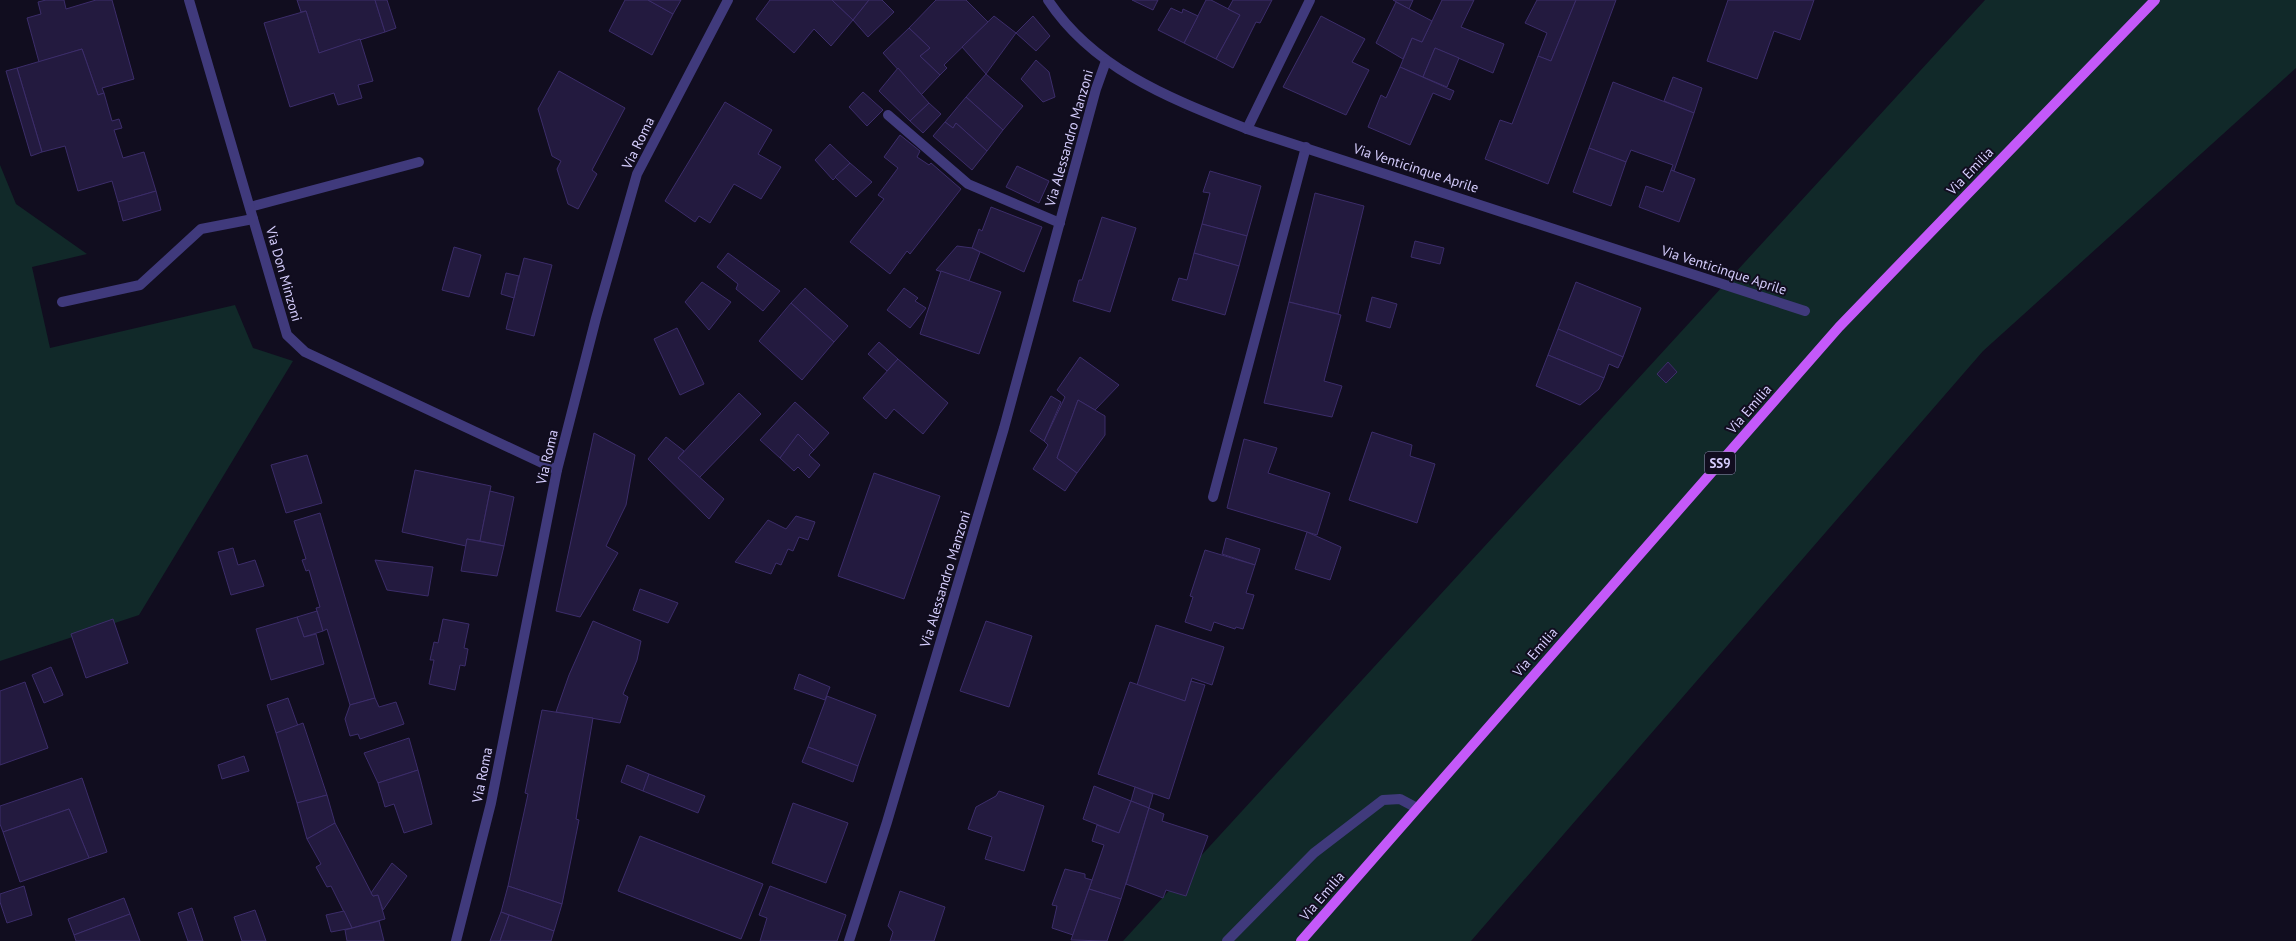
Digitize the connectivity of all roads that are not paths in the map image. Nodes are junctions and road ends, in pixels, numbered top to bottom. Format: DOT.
graph roads {
  1 [pos="189,0"];
  2 [pos="728,0"];
  3 [pos="1048,0"];
  4 [pos="1310,0"];
  5 [pos="2155,0"];
  6 [pos="1106,61"];
  7 [pos="888,115"];
  8 [pos="1247,128"];
  9 [pos="1306,147"];
  10 [pos="419,162"];
  11 [pos="250,207"];
  12 [pos="253,219"];
  13 [pos="1060,223"];
  14 [pos="62,302"];
  15 [pos="1806,311"];
  16 [pos="557,470"];
  17 [pos="1213,497"];
  18 [pos="1417,808"];
  19 [pos="456,941"];
  20 [pos="849,941"];
  21 [pos="1227,941"];
  22 [pos="1301,941"];
  1 -- 11 [label="street, Via Don Minzoni"];
  2 -- 16 [label="street, Via Roma"];
  3 -- 6 [label="street, Via Venticinque Aprile"];
  4 -- 8 [label="street"];
  5 -- 18 [label="main road, Via Emilia / SS9"];
  6 -- 8 [label="street, Via Venticinque Aprile"];
  6 -- 13 [label="street, Via Alessandro Manzoni"];
  7 -- 13 [label="street, Via Alessandro Manzoni"];
  8 -- 9 [label="street, Via Venticinque Aprile"];
  9 -- 15 [label="street, Via Venticinque Aprile"];
  9 -- 17 [label="street"];
  10 -- 11 [label="street"];
  11 -- 12 [label="street, Via Don Minzoni"];
  12 -- 14 [label="street"];
  12 -- 16 [label="street, Via Don Minzoni"];
  13 -- 20 [label="street, Via Alessandro Manzoni"];
  16 -- 19 [label="street, Via Roma"];
  18 -- 21 [label="street"];
  18 -- 22 [label="main road, Via Emilia / SS9"];
}
